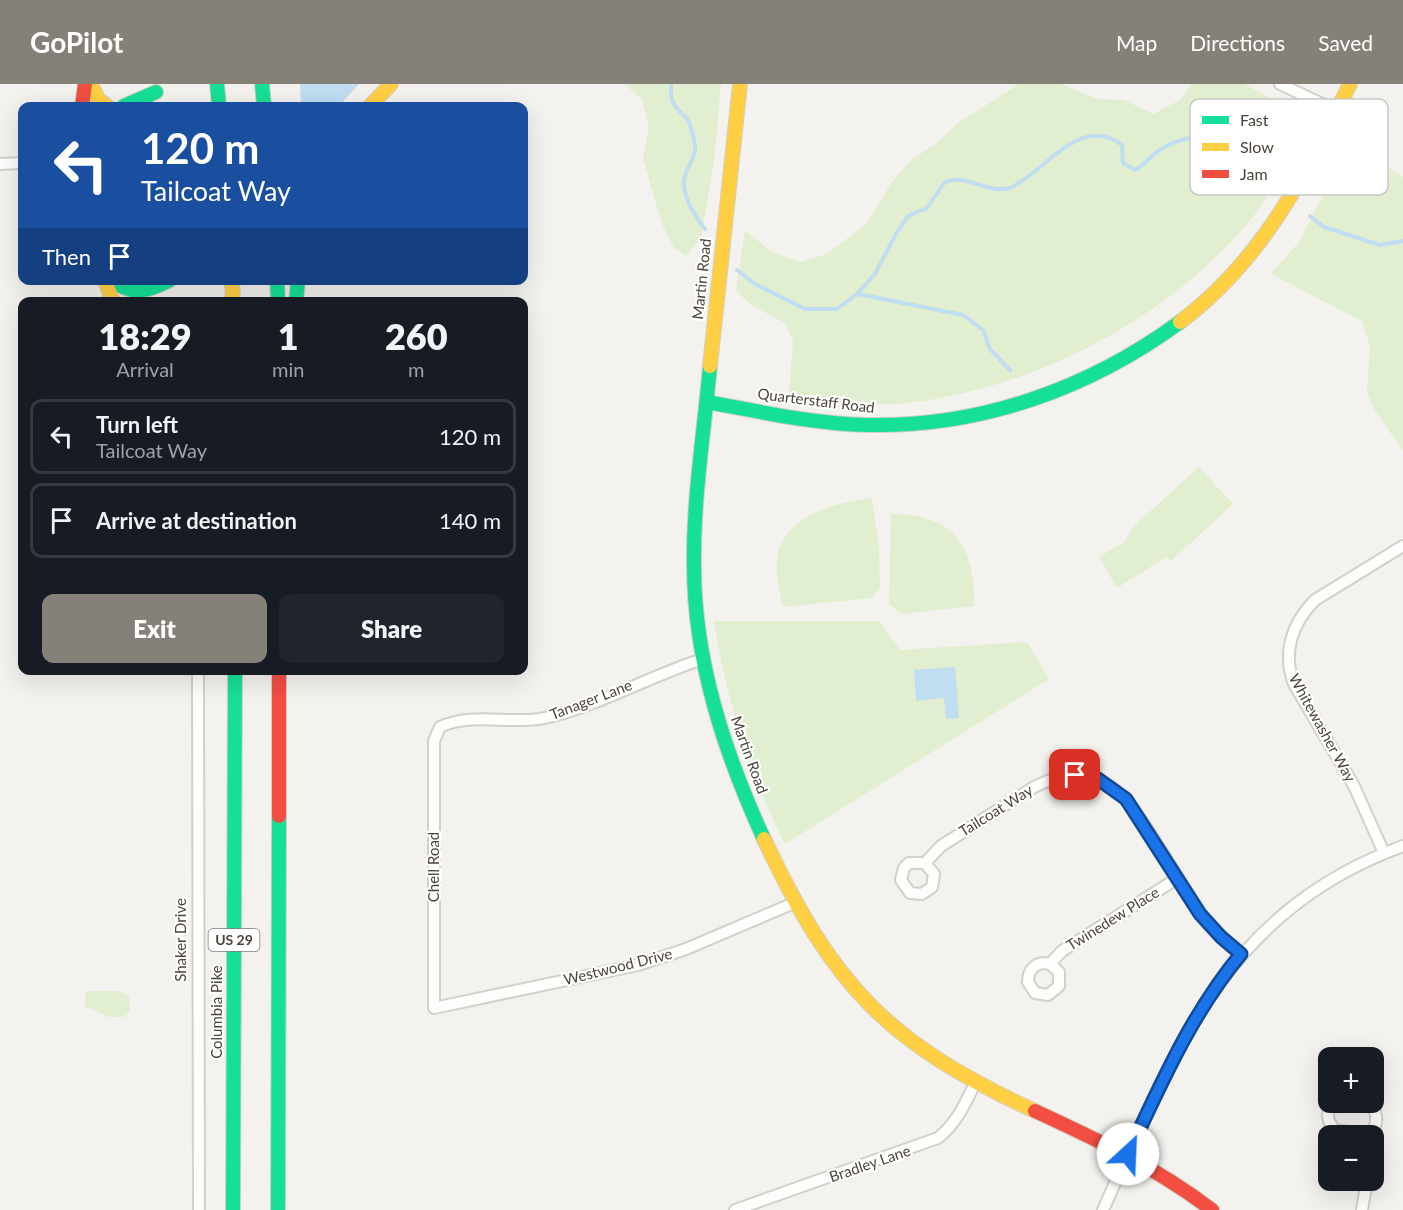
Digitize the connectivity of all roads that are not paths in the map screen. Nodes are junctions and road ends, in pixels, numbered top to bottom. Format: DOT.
graph roads {
  1 [pos="85,84"];
  2 [pos="91,84"];
  3 [pos="217,84"];
  4 [pos="262,84"];
  5 [pos="391,84"];
  6 [pos="740,84"];
  7 [pos="1280,84"];
  8 [pos="1350,84"];
  9 [pos="159,88"];
  10 [pos="1312,99"];
  11 [pos="1343,99"];
  12 [pos="83,102"];
  13 [pos="102,102"];
  14 [pos="132,102"];
  15 [pos="145,102"];
  16 [pos="219,102"];
  17 [pos="264,102"];
  18 [pos="374,102"];
  19 [pos="18,163"];
  20 [pos="0,164"];
  21 [pos="1294,195"];
  22 [pos="117,285"];
  23 [pos="162,285"];
  24 [pos="166,285"];
  25 [pos="153,297"];
  26 [pos="706,402"];
  27 [pos="1403,546"];
  28 [pos="703,659"];
  29 [pos="198,675"];
  30 [pos="236,675"];
  31 [pos="279,675"];
  32 [pos="440,727"];
  33 [pos="1403,846"];
  34 [pos="1384,853"];
  35 [pos="925,863"];
  36 [pos="1178,878"];
  37 [pos="794,903"];
  38 [pos="1241,954"];
  39 [pos="1050,964"];
  40 [pos="434,1008"];
  41 [pos="976,1081"];
  42 [pos="1128,1154"];
  43 [pos="1365,1191"];
  44 [pos="199,1210"];
  45 [pos="233,1210"];
  46 [pos="278,1210"];
  47 [pos="735,1210"];
  48 [pos="1103,1210"];
  49 [pos="1212,1210"];
  50 [pos="1362,1210"];
  1 -- 12 [label="main road"];
  2 -- 13 [label="main road"];
  3 -- 16 [label="main road"];
  4 -- 17 [label="main road"];
  5 -- 18 [label="main road"];
  6 -- 26 [label="main road, Martin Road"];
  7 -- 10 [label="street"];
  8 -- 11 [label="main road, Quarterstaff Road"];
  9 -- 14 [label="main road"];
  9 -- 15 [label="main road"];
  19 -- 20 [label="street"];
  21 -- 26 [label="main road, Quarterstaff Road"];
  22 -- 23 [label="main road"];
  24 -- 25 [label="main road"];
  26 -- 28 [label="main road, Martin Road"];
  27 -- 34 [label="street, Whitewasher Way"];
  28 -- 32 [label="street, Tanager Lane"];
  28 -- 37 [label="main road, Martin Road"];
  29 -- 44 [label="street, Shaker Drive"];
  30 -- 45 [label="main road, Columbia Pike / US 29"];
  31 -- 46 [label="main road, US 29"];
  32 -- 40 [label="street, Chell Road"];
  33 -- 34 [label="street"];
  34 -- 38 [label="street"];
  35 -- 36 [label="street, Tailcoat Way"];
  36 -- 38 [label="street, Tailcoat Way"];
  36 -- 39 [label="street, Twinedew Place"];
  37 -- 40 [label="street, Westwood Drive"];
  37 -- 41 [label="main road, Martin Road"];
  38 -- 42 [label="street"];
  41 -- 42 [label="main road, Martin Road"];
  41 -- 47 [label="street, Bradley Lane"];
  42 -- 48 [label="street"];
  42 -- 49 [label="main road, Martin Road"];
  43 -- 50 [label="street"];
}
